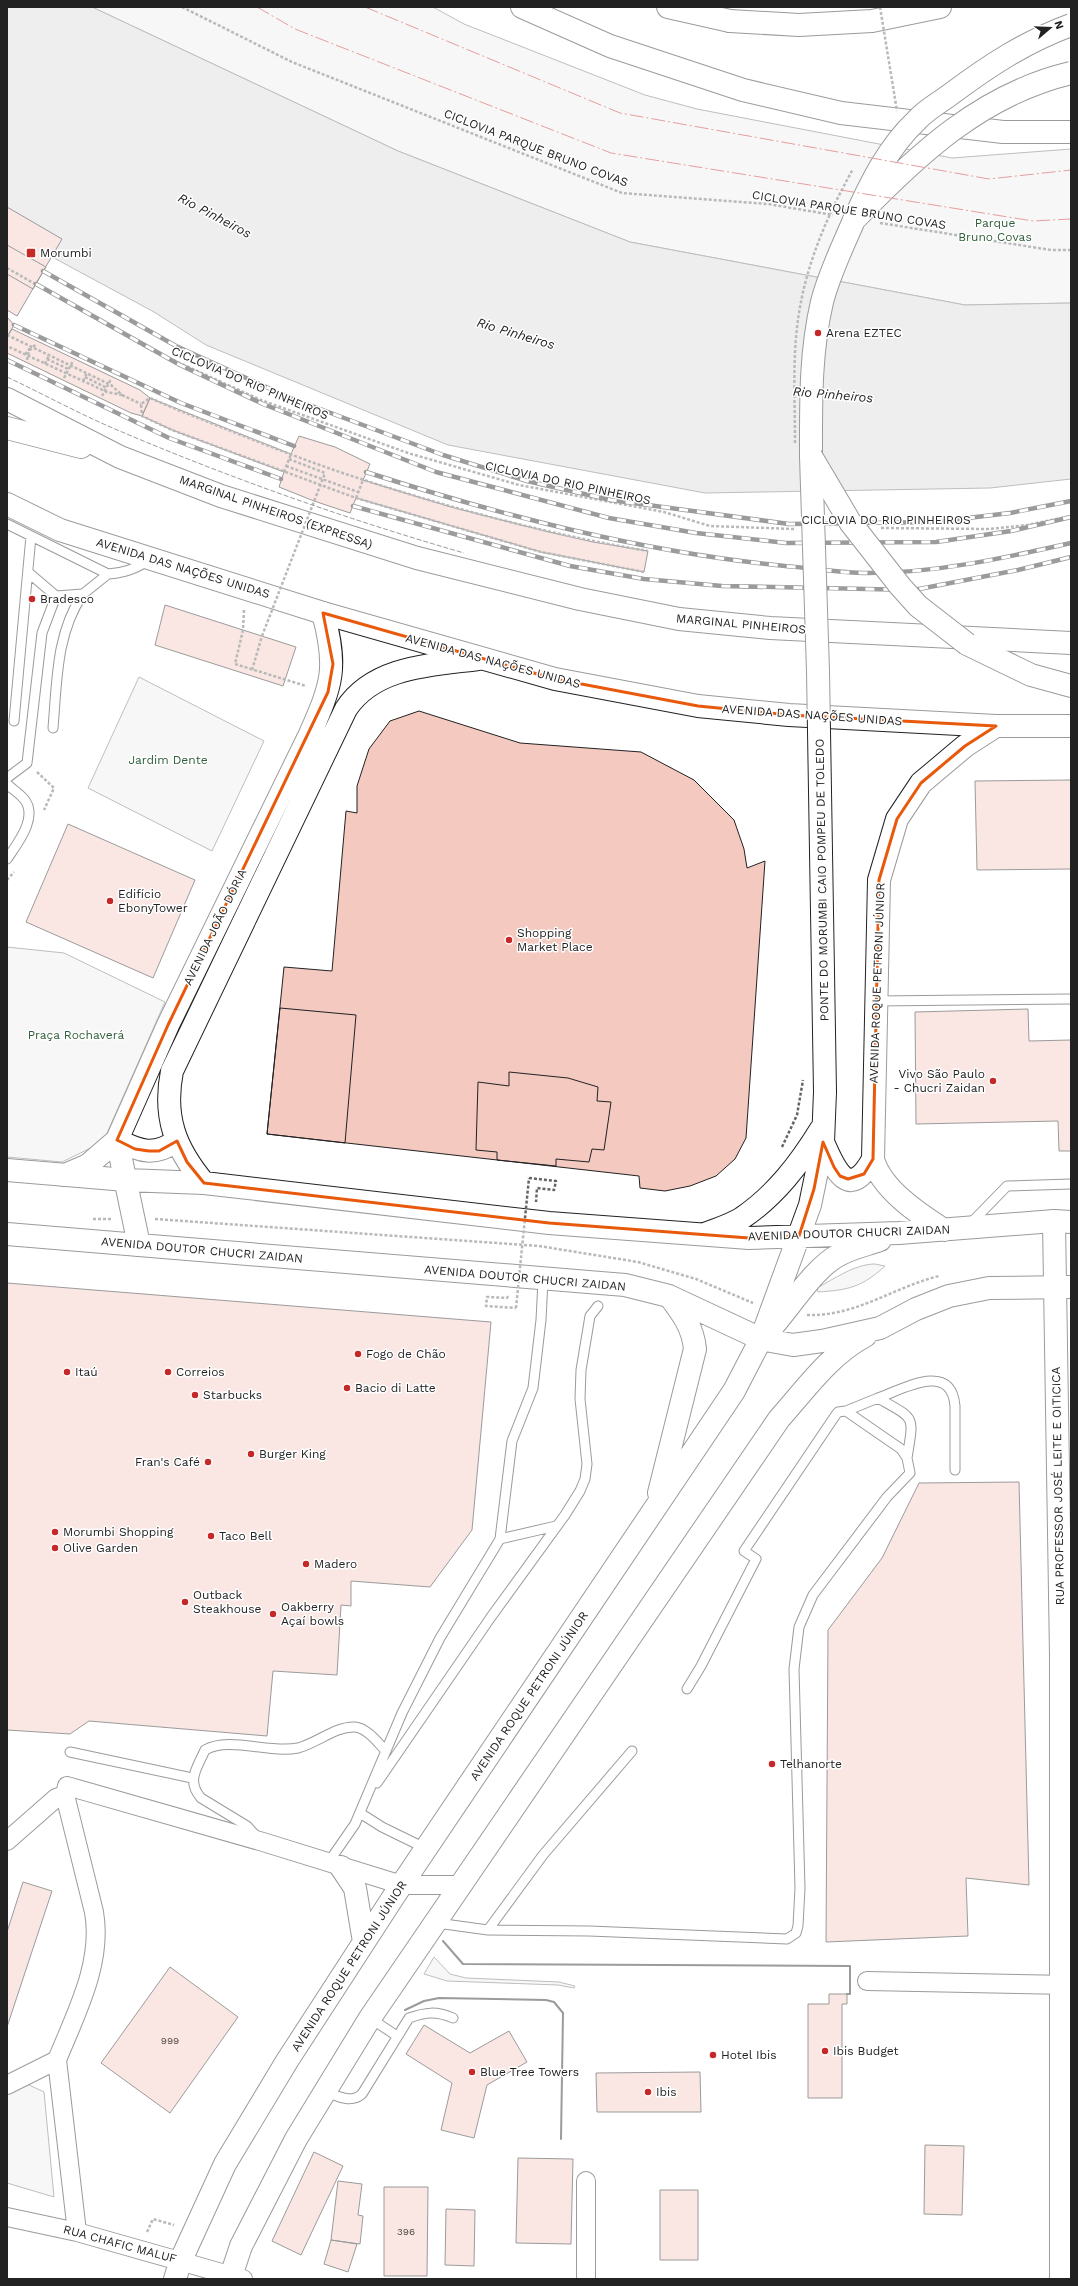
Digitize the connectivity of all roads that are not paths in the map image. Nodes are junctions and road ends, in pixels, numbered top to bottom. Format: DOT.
graph roads {
  1 [pos="522,7"];
  2 [pos="668,7"];
  3 [pos="940,7"];
  4 [pos="727,14"];
  5 [pos="1071,25"];
  6 [pos="1071,73"];
  7 [pos="1071,132"];
  8 [pos="846,218"];
  9 [pos="7,399"];
  10 [pos="7,428"];
  11 [pos="811,456"];
  12 [pos="120,457"];
  13 [pos="7,504"];
  14 [pos="7,524"];
  15 [pos="31,536"];
  16 [pos="417,558"];
  17 [pos="152,559"];
  18 [pos="29,573"];
  19 [pos="108,574"];
  20 [pos="83,594"];
  21 [pos="56,596"];
  22 [pos="323,613"];
  23 [pos="1071,643"];
  24 [pos="478,659"];
  25 [pos="1071,686"];
  26 [pos="14,721"];
  27 [pos="996,726"];
  28 [pos="1071,726"];
  29 [pos="53,728"];
  30 [pos="7,778"];
  31 [pos="7,784"];
  32 [pos="7,859"];
  33 [pos="1071,999"];
  34 [pos="876,1001"];
  35 [pos="825,1092"];
  36 [pos="823,1134"];
  37 [pos="117,1140"];
  38 [pos="177,1141"];
  39 [pos="873,1159"];
  40 [pos="7,1170"];
  41 [pos="65,1175"];
  42 [pos="126,1180"];
  43 [pos="204,1183"];
  44 [pos="1071,1184"];
  45 [pos="1062,1222"];
  46 [pos="966,1228"];
  47 [pos="944,1230"];
  48 [pos="7,1234"];
  49 [pos="899,1234"];
  50 [pos="703,1235"];
  51 [pos="799,1236"];
  52 [pos="139,1245"];
  53 [pos="543,1280"];
  54 [pos="1063,1287"];
  55 [pos="670,1296"];
  56 [pos="598,1306"];
  57 [pos="880,1328"];
  58 [pos="761,1339"];
  59 [pos="878,1398"];
  60 [pos="846,1411"];
  61 [pos="907,1458"];
  62 [pos="955,1470"];
  63 [pos="656,1508"];
  64 [pos="556,1526"];
  65 [pos="500,1539"];
  66 [pos="1066,1656"];
  67 [pos="687,1689"];
  68 [pos="386,1751"];
  69 [pos="632,1751"];
  70 [pos="70,1752"];
  71 [pos="192,1778"];
  72 [pos="66,1790"];
  73 [pos="366,1799"];
  74 [pos="360,1813"];
  75 [pos="7,1841"];
  76 [pos="263,1842"];
  77 [pos="427,1849"];
  78 [pos="334,1865"];
  79 [pos="402,1885"];
  80 [pos="462,1885"];
  81 [pos="437,1923"];
  82 [pos="488,1930"];
  83 [pos="364,1942"];
  84 [pos="868,1981"];
  85 [pos="1066,1985"];
  86 [pos="370,2018"];
  87 [pos="453,2018"];
  88 [pos="397,2036"];
  89 [pos="57,2060"];
  90 [pos="7,2085"];
  91 [pos="325,2092"];
  92 [pos="586,2181"];
  93 [pos="7,2217"];
  94 [pos="78,2232"];
  95 [pos="178,2270"];
  96 [pos="235,2278"];
  97 [pos="586,2279"];
  98 [pos="1061,2279"];
  1 -- 7 [label="main road"];
  2 -- 4 [label="main road"];
  3 -- 4 [label="main road"];
  5 -- 8 [label="main road, bridge"];
  6 -- 8 [label="main road, PONTE DO MORUMBI CAIO POMPEU DE TOLEDO, bridge"];
  8 -- 11 [label="main road, PONTE DO MORUMBI CAIO POMPEU DE TOLEDO"];
  9 -- 12 [label="main road, MARGINAL PINHEIROS (EXPRESSA)"];
  10 -- 12 [label="main road"];
  11 -- 25 [label="main road, bridge"];
  11 -- 35 [label="main road, PONTE DO MORUMBI CAIO POMPEU DE TOLEDO, bridge"];
  12 -- 16 [label="main road, MARGINAL PINHEIROS (EXPRESSA)"];
  13 -- 17 [label="main road, AVENIDA DAS NAÇÕES UNIDAS"];
  14 -- 15 [label="lane"];
  15 -- 18 [label="lane"];
  15 -- 19 [label="lane"];
  16 -- 23 [label="main road, MARGINAL PINHEIROS"];
  17 -- 19 [label="lane"];
  17 -- 22 [label="main road, AVENIDA DAS NAÇÕES UNIDAS"];
  18 -- 21 [label="lane"];
  18 -- 26 [label="lane"];
  19 -- 20 [label="lane"];
  20 -- 21 [label="lane"];
  20 -- 29 [label="lane"];
  21 -- 30 [label="lane"];
  22 -- 24 [label="main road, AVENIDA DAS NAÇÕES UNIDAS"];
  22 -- 37 [label="main road, AVENIDA JOÃO DÓRIA"];
  24 -- 27 [label="main road, AVENIDA DAS NAÇÕES UNIDAS"];
  24 -- 38 [label="main road, AVENIDA JOÃO DÓRIA"];
  27 -- 28 [label="main road, AVENIDA DAS NAÇÕES UNIDAS"];
  27 -- 34 [label="main road, AVENIDA ROQUE PETRONI JÚNIOR"];
  31 -- 32 [label="lane"];
  33 -- 34 [label="lane"];
  34 -- 39 [label="main road, AVENIDA ROQUE PETRONI JÚNIOR"];
  35 -- 36 [label="main road, AVENIDA ROQUE PETRONI JÚNIOR"];
  36 -- 39 [label="main road"];
  36 -- 50 [label="main road"];
  36 -- 51 [label="main road, AVENIDA ROQUE PETRONI JÚNIOR"];
  37 -- 38 [label="main road"];
  37 -- 41 [label="main road"];
  37 -- 42 [label="main road"];
  38 -- 43 [label="main road, AVENIDA JOÃO DÓRIA"];
  39 -- 47 [label="main road, AVENIDA ROQUE PETRONI JÚNIOR"];
  40 -- 41 [label="main road, AVENIDA DOUTOR CHUCRI ZAIDAN"];
  41 -- 42 [label="main road, AVENIDA DOUTOR CHUCRI ZAIDAN"];
  42 -- 43 [label="main road, AVENIDA DOUTOR CHUCRI ZAIDAN"];
  42 -- 52 [label="main road"];
  43 -- 50 [label="main road, AVENIDA DOUTOR CHUCRI ZAIDAN"];
  44 -- 46 [label="lane"];
  45 -- 46 [label="main road, AVENIDA DOUTOR CHUCRI ZAIDAN"];
  45 -- 54 [label="main road, RUA PROFESSOR JOSÉ LEITE E OITICICA"];
  46 -- 47 [label="main road, AVENIDA DOUTOR CHUCRI ZAIDAN"];
  47 -- 49 [label="main road, AVENIDA DOUTOR CHUCRI ZAIDAN"];
  48 -- 52 [label="main road, AVENIDA DOUTOR CHUCRI ZAIDAN"];
  49 -- 51 [label="main road, AVENIDA DOUTOR CHUCRI ZAIDAN"];
  49 -- 58 [label="main road"];
  50 -- 51 [label="main road, AVENIDA DOUTOR CHUCRI ZAIDAN"];
  51 -- 58 [label="main road, AVENIDA ROQUE PETRONI JÚNIOR"];
  52 -- 53 [label="main road, AVENIDA DOUTOR CHUCRI ZAIDAN"];
  53 -- 55 [label="main road, AVENIDA DOUTOR CHUCRI ZAIDAN"];
  53 -- 65 [label="lane"];
  54 -- 57 [label="main road, AVENIDA DOUTOR CHUCRI ZAIDAN"];
  54 -- 66 [label="main road, RUA PROFESSOR JOSÉ LEITE E OITICICA"];
  55 -- 58 [label="main road, AVENIDA DOUTOR CHUCRI ZAIDAN"];
  55 -- 63 [label="main road"];
  56 -- 64 [label="lane"];
  57 -- 58 [label="main road, AVENIDA DOUTOR CHUCRI ZAIDAN"];
  57 -- 80 [label="main road"];
  58 -- 63 [label="main road, AVENIDA ROQUE PETRONI JÚNIOR"];
  59 -- 60 [label="lane"];
  59 -- 61 [label="lane"];
  59 -- 62 [label="lane"];
  60 -- 61 [label="lane"];
  60 -- 67 [label="lane"];
  61 -- 82 [label="lane"];
  63 -- 77 [label="main road, AVENIDA ROQUE PETRONI JÚNIOR"];
  64 -- 65 [label="lane"];
  64 -- 73 [label="lane"];
  65 -- 68 [label="lane"];
  66 -- 85 [label="main road, RUA PROFESSOR JOSÉ LEITE E OITICICA"];
  68 -- 71 [label="lane"];
  68 -- 73 [label="lane"];
  69 -- 82 [label="lane"];
  70 -- 71 [label="lane"];
  71 -- 76 [label="lane"];
  72 -- 75 [label="street"];
  72 -- 76 [label="street"];
  72 -- 89 [label="street"];
  73 -- 74 [label="lane"];
  74 -- 77 [label="lane"];
  74 -- 78 [label="lane"];
  76 -- 78 [label="street"];
  77 -- 79 [label="main road, AVENIDA ROQUE PETRONI JÚNIOR"];
  78 -- 79 [label="street"];
  78 -- 83 [label="main road"];
  79 -- 80 [label="street"];
  79 -- 83 [label="main road, AVENIDA ROQUE PETRONI JÚNIOR"];
  80 -- 81 [label="main road"];
  81 -- 82 [label="lane"];
  81 -- 86 [label="main road"];
  83 -- 95 [label="main road, AVENIDA ROQUE PETRONI JÚNIOR"];
  84 -- 85 [label="street"];
  85 -- 98 [label="main road, RUA PROFESSOR JOSÉ LEITE E OITICICA"];
  86 -- 88 [label="lane"];
  86 -- 91 [label="main road"];
  87 -- 88 [label="lane"];
  88 -- 91 [label="lane"];
  89 -- 90 [label="street"];
  89 -- 94 [label="street"];
  91 -- 96 [label="main road"];
  92 -- 97 [label="street"];
  93 -- 94 [label="street, RUA CHAFIC MALUF"];
  94 -- 95 [label="street, RUA CHAFIC MALUF"];
  95 -- 96 [label="street, RUA CHAFIC MALUF"];
}
